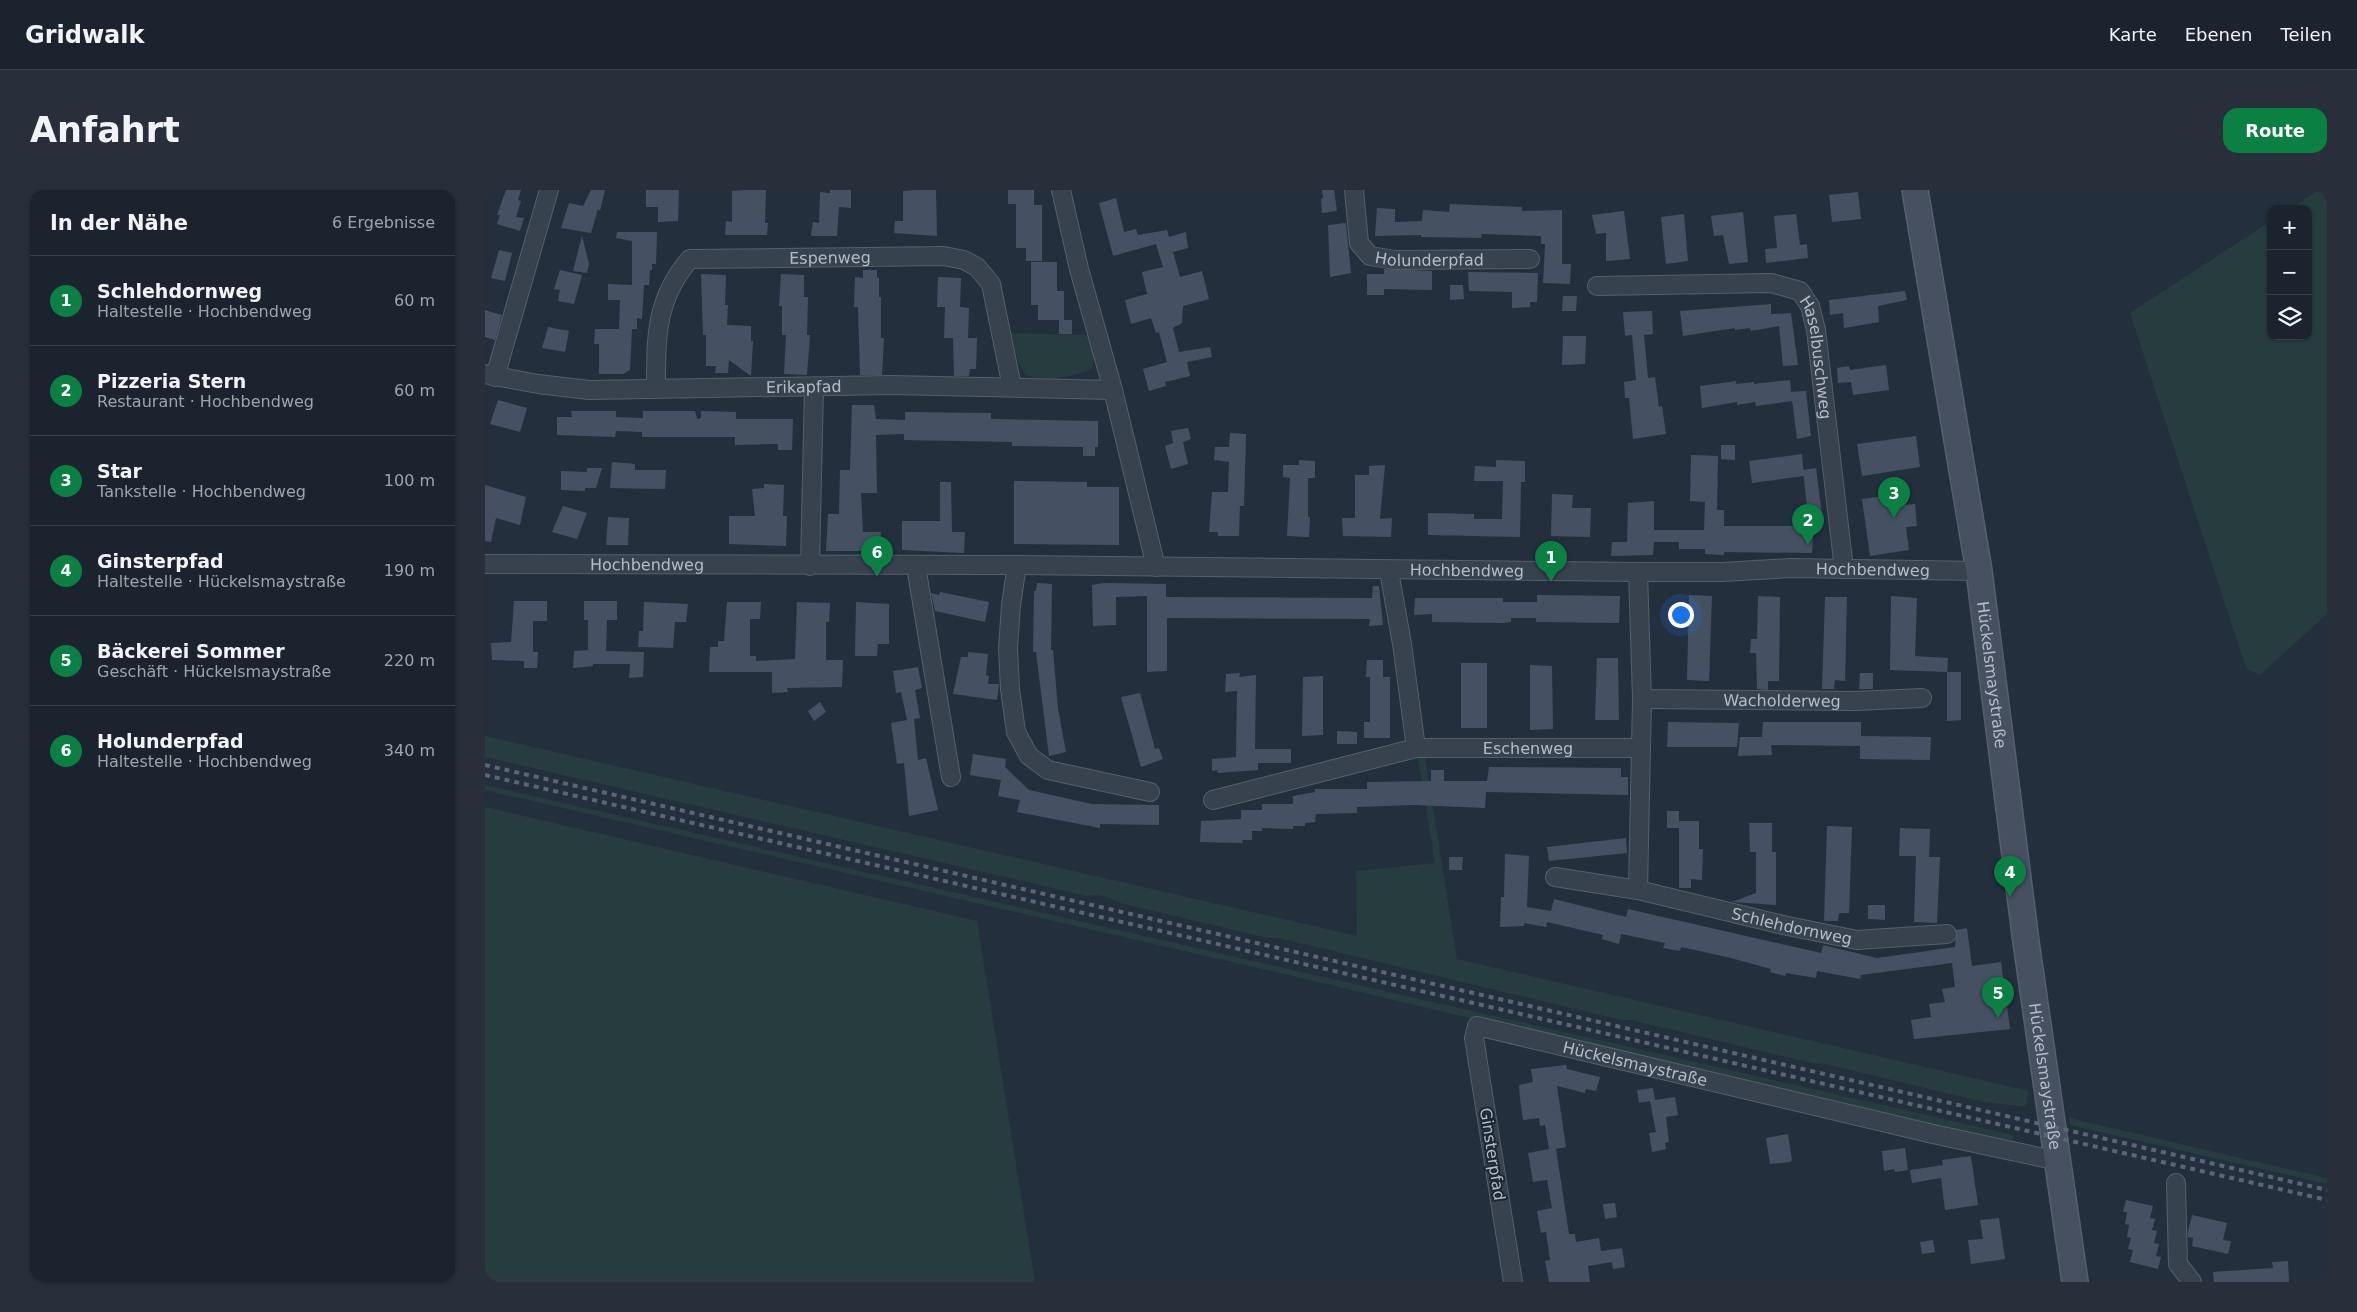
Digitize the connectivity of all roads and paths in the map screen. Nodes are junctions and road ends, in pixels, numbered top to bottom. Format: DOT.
graph roads {
  1 [pos="549,190"];
  2 [pos="1061,190"];
  3 [pos="1354,190"];
  4 [pos="1915,190"];
  5 [pos="1530,259"];
  6 [pos="1597,286"];
  7 [pos="490,376"];
  8 [pos="814,387"];
  9 [pos="1012,387"];
  10 [pos="656,389"];
  11 [pos="1113,390"];
  12 [pos="485,564"];
  13 [pos="1017,565"];
  14 [pos="810,566"];
  15 [pos="916,566"];
  16 [pos="1156,567"];
  17 [pos="1844,569"];
  18 [pos="1389,571"];
  19 [pos="1979,571"];
  20 [pos="1638,572"];
  21 [pos="1922,698"];
  22 [pos="1642,699"];
  23 [pos="1416,748"];
  24 [pos="1640,748"];
  25 [pos="951,777"];
  26 [pos="1149,792"];
  27 [pos="1213,800"];
  28 [pos="1555,877"];
  29 [pos="1638,890"];
  30 [pos="1947,934"];
  31 [pos="1477,1026"];
  32 [pos="2058,1161"];
  33 [pos="2176,1183"];
  34 [pos="1513,1282"];
  35 [pos="2075,1282"];
  36 [pos="2192,1282"];
  1 -- 7 [label="street, Erikapfad"];
  2 -- 11 [label="street"];
  3 -- 5 [label="street, Holunderpfad"];
  4 -- 19 [label="main road, Hückelsmaystraße"];
  6 -- 17 [label="street, Haselbuschweg"];
  7 -- 10 [label="street, Erikapfad"];
  8 -- 9 [label="street, Erikapfad"];
  8 -- 10 [label="street, Erikapfad"];
  8 -- 14 [label="street"];
  9 -- 10 [label="street, Espenweg"];
  9 -- 11 [label="street, Erikapfad"];
  11 -- 16 [label="street"];
  12 -- 14 [label="street, Hochbendweg"];
  13 -- 15 [label="street, Hochbendweg"];
  13 -- 16 [label="street, Hochbendweg"];
  13 -- 26 [label="street"];
  14 -- 15 [label="street, Hochbendweg"];
  15 -- 25 [label="street"];
  16 -- 18 [label="street, Hochbendweg"];
  17 -- 19 [label="street, Hochbendweg"];
  17 -- 20 [label="street, Hochbendweg"];
  18 -- 20 [label="street, Hochbendweg"];
  18 -- 23 [label="street"];
  19 -- 32 [label="main road, Hückelsmaystraße"];
  20 -- 22 [label="street"];
  21 -- 22 [label="street, Wacholderweg"];
  22 -- 24 [label="street"];
  23 -- 24 [label="street, Eschenweg"];
  23 -- 27 [label="street, Eschenweg"];
  24 -- 29 [label="street"];
  28 -- 29 [label="street, Schlehdornweg"];
  29 -- 30 [label="street, Schlehdornweg"];
  31 -- 32 [label="street, Hückelsmaystraße"];
  31 -- 34 [label="street, Ginsterpfad"];
  32 -- 35 [label="main road, Hückelsmaystraße"];
  33 -- 36 [label="street"];
}
